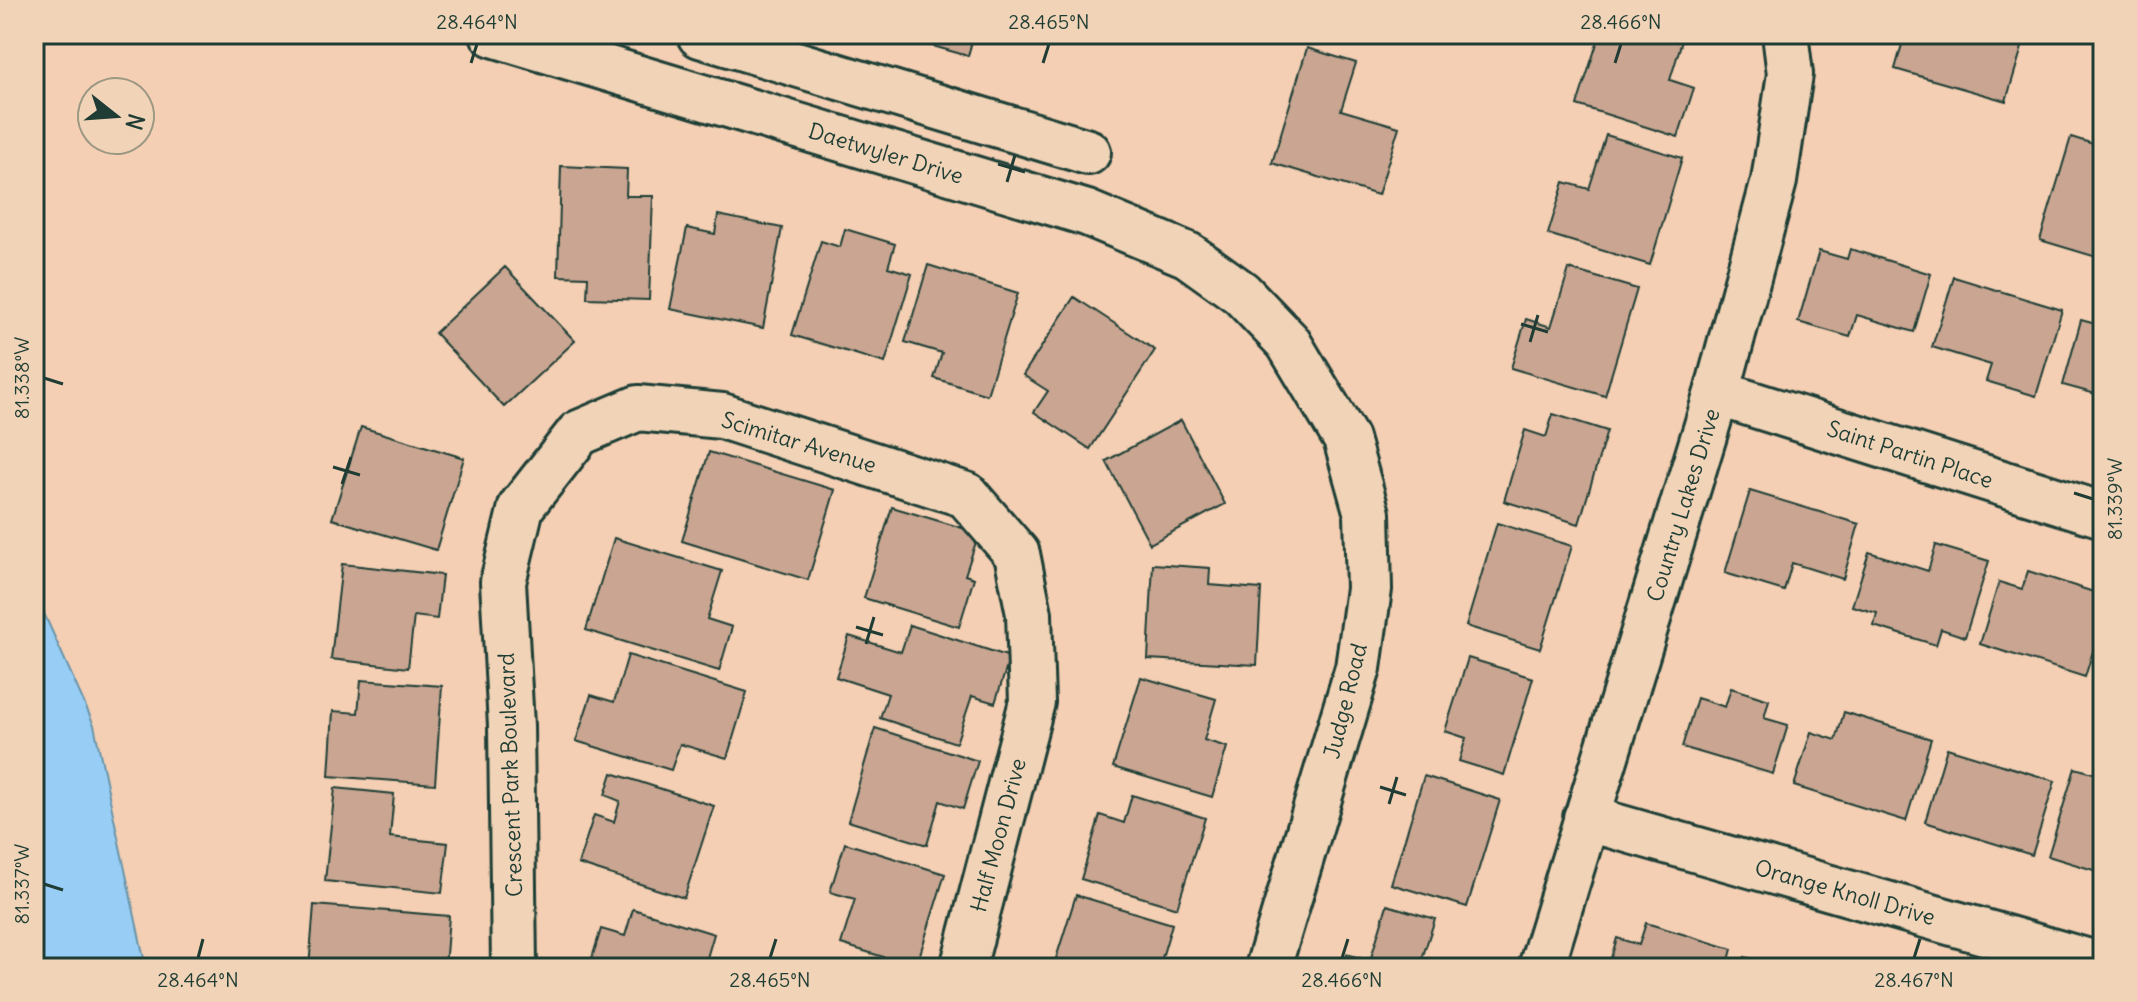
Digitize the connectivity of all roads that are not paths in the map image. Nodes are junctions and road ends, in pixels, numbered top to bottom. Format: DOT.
graph roads {
  1 [pos="493,34"];
  2 [pos="1785,34"];
  3 [pos="701,35"];
  4 [pos="683,91"];
  5 [pos="1088,152"];
  6 [pos="1317,387"];
  7 [pos="1717,393"];
  8 [pos="2103,515"];
  9 [pos="503,582"];
  10 [pos="1032,702"];
  11 [pos="1586,818"];
  12 [pos="2103,966"];
  13 [pos="514,968"];
  14 [pos="963,968"];
  15 [pos="1268,968"];
  16 [pos="1541,968"];
  1 -- 4 [label="street, Daetwyler Drive"];
  2 -- 7 [label="street, Country Lakes Drive"];
  3 -- 4 [label="street"];
  3 -- 5 [label="street"];
  4 -- 6 [label="street, Daetwyler Drive"];
  6 -- 15 [label="street, Judge Road"];
  7 -- 8 [label="street, Saint Partin Place"];
  7 -- 11 [label="street, Country Lakes Drive"];
  9 -- 10 [label="street, Scimitar Avenue"];
  9 -- 13 [label="street, Crescent Park Boulevard"];
  10 -- 14 [label="street, Half Moon Drive"];
  11 -- 12 [label="street, Orange Knoll Drive"];
  11 -- 16 [label="street, Country Lakes Drive"];
}
